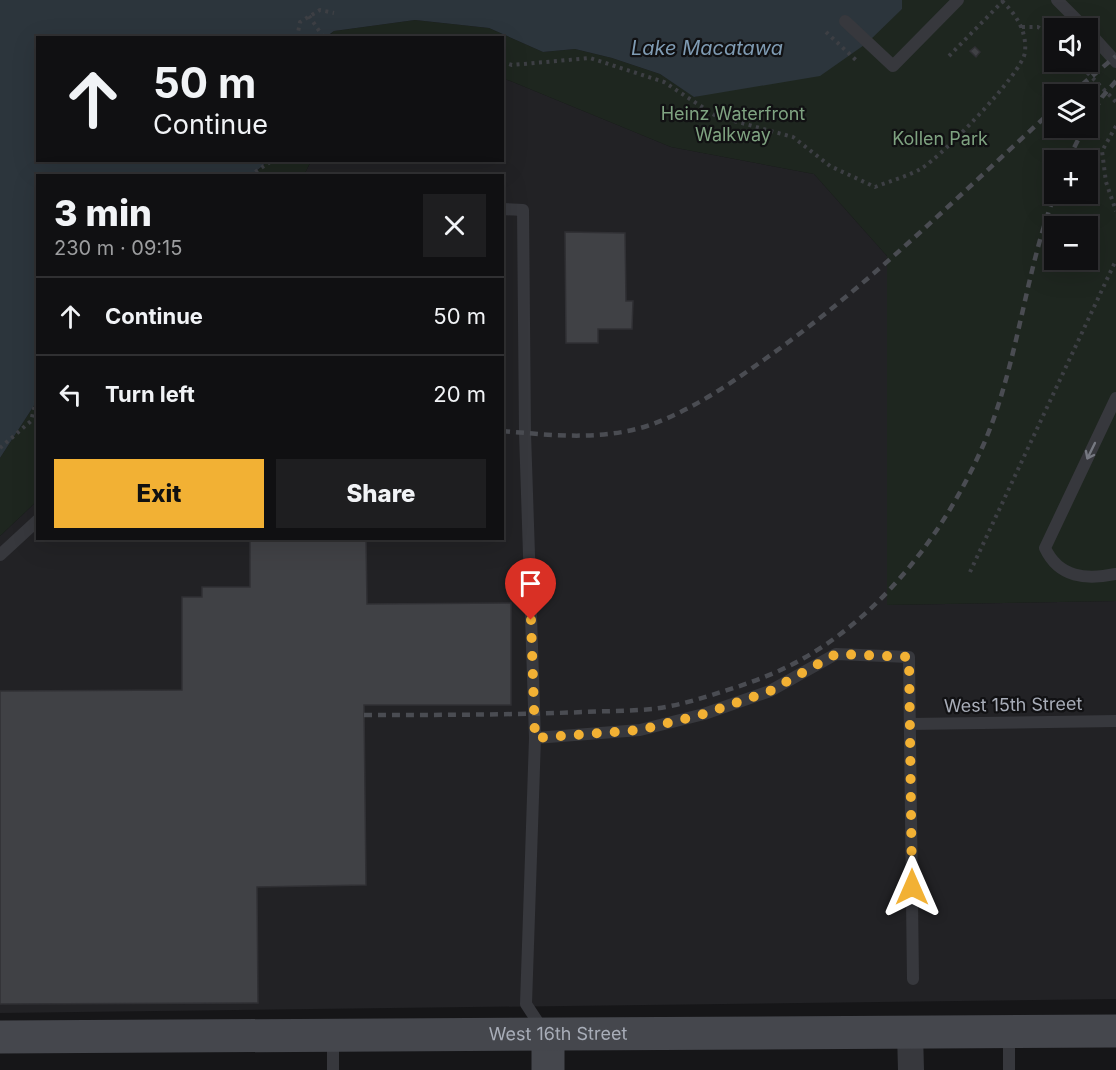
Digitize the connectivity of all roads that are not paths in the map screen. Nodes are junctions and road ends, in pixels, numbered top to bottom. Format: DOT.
graph roads {
  1 [pos="958,0"];
  2 [pos="1057,0"];
  3 [pos="1074,18"];
  4 [pos="844,21"];
  5 [pos="1098,43"];
  6 [pos="1116,62"];
  7 [pos="504,209"];
  8 [pos="1116,399"];
  9 [pos="36,522"];
  10 [pos="0,555"];
  11 [pos="1116,574"];
  12 [pos="1116,721"];
  13 [pos="910,724"];
  14 [pos="535,738"];
  15 [pos="913,979"];
  16 [pos="1116,1030"];
  17 [pos="1009,1032"];
  18 [pos="910,1033"];
  19 [pos="548,1035"];
  20 [pos="0,1036"];
  21 [pos="333,1036"];
  22 [pos="333,1070"];
  23 [pos="548,1070"];
  24 [pos="911,1070"];
  25 [pos="1009,1070"];
  1 -- 4 [label="lane"];
  2 -- 3 [label="lane"];
  5 -- 6 [label="lane"];
  7 -- 14 [label="lane"];
  8 -- 11 [label="lane, one-way"];
  9 -- 10 [label="lane"];
  12 -- 13 [label="lane, West 15th Street"];
  13 -- 14 [label="lane"];
  13 -- 15 [label="lane"];
  14 -- 19 [label="lane"];
  16 -- 17 [label="street, West 16th Street"];
  17 -- 18 [label="street, West 16th Street"];
  17 -- 25 [label="lane"];
  18 -- 19 [label="street, West 16th Street"];
  18 -- 24 [label="street"];
  19 -- 21 [label="street, West 16th Street"];
  19 -- 23 [label="street"];
  20 -- 21 [label="street, West 16th Street"];
  21 -- 22 [label="lane"];
}
